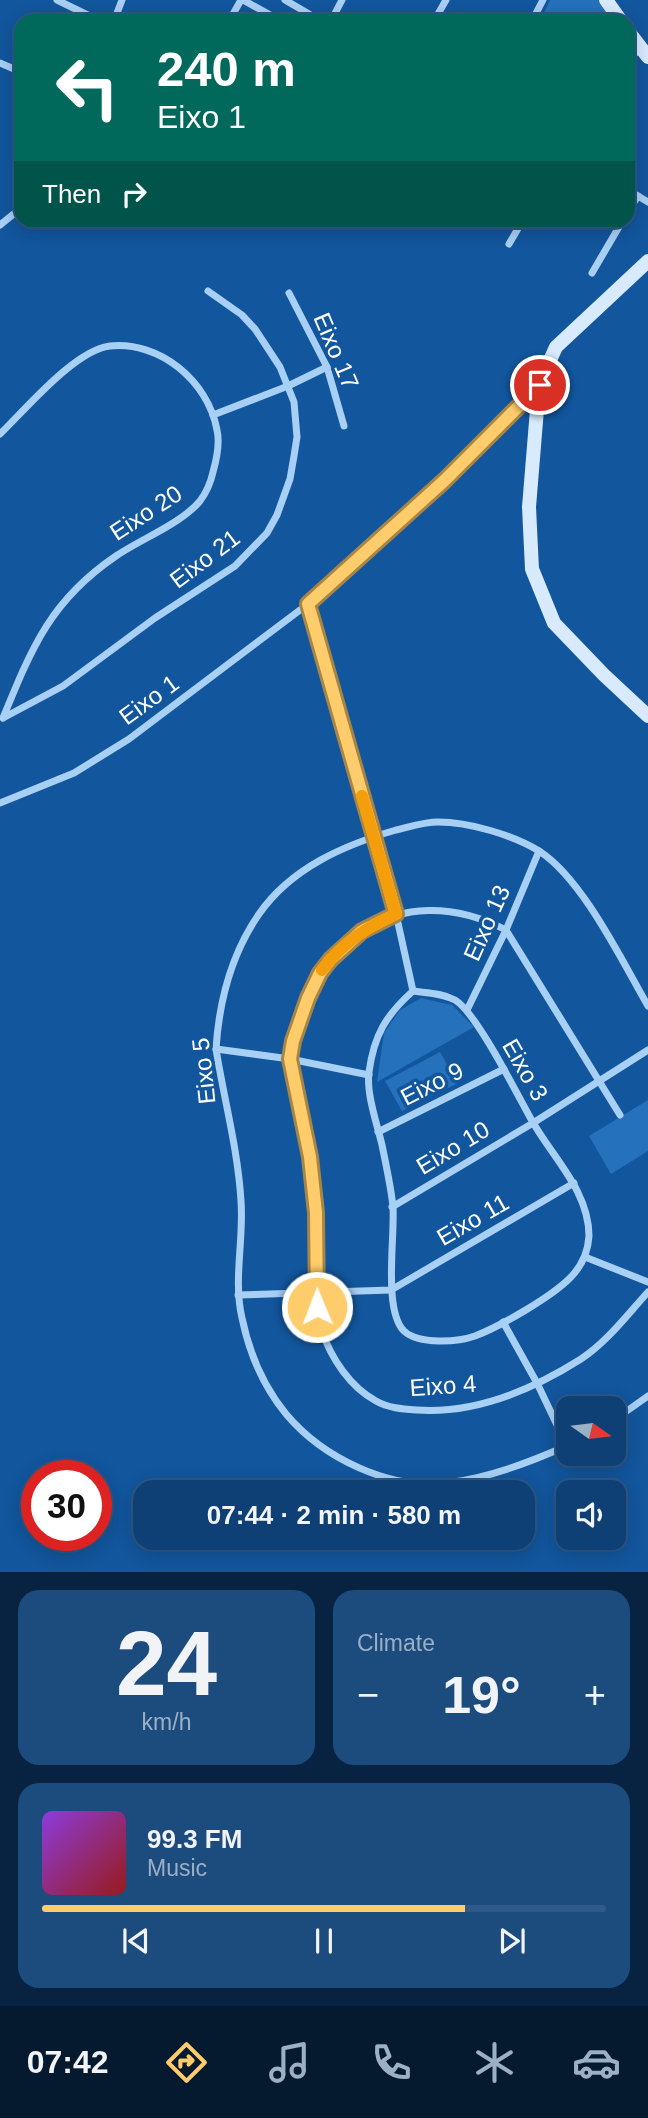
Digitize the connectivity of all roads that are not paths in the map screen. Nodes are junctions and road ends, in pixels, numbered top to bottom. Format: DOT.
graph roads {
  1 [pos="57,0"];
  2 [pos="242,0"];
  3 [pos="285,0"];
  4 [pos="86,14"];
  5 [pos="268,14"];
  6 [pos="309,14"];
  7 [pos="635,194"];
  8 [pos="638,196"];
  9 [pos="635,201"];
  10 [pos="648,202"];
  11 [pos="14,214"];
  12 [pos="0,225"];
  13 [pos="518,228"];
  14 [pos="618,228"];
  15 [pos="509,244"];
  16 [pos="648,261"];
  17 [pos="592,273"];
  18 [pos="208,291"];
  19 [pos="289,293"];
  20 [pos="327,367"];
  21 [pos="540,385"];
  22 [pos="288,386"];
  23 [pos="213,415"];
  24 [pos="344,426"];
  25 [pos="0,434"];
  26 [pos="308,604"];
  27 [pos="648,716"];
  28 [pos="2,718"];
  29 [pos="0,803"];
  30 [pos="374,837"];
  31 [pos="539,851"];
  32 [pos="396,914"];
  33 [pos="506,930"];
  34 [pos="414,991"];
  35 [pos="648,1006"];
  36 [pos="467,1010"];
  37 [pos="216,1049"];
  38 [pos="648,1050"];
  39 [pos="290,1059"];
  40 [pos="504,1069"];
  41 [pos="369,1075"];
  42 [pos="599,1083"];
  43 [pos="620,1115"];
  44 [pos="533,1123"];
  45 [pos="378,1132"];
  46 [pos="574,1183"];
  47 [pos="393,1207"];
  48 [pos="585,1257"];
  49 [pos="648,1282"];
  50 [pos="391,1290"];
  51 [pos="648,1292"];
  52 [pos="316,1293"];
  53 [pos="238,1295"];
  54 [pos="503,1322"];
  55 [pos="537,1383"];
  56 [pos="648,1396"];
  57 [pos="626,1412"];
  58 [pos="556,1422"];
  59 [pos="556,1451"];
  1 -- 4 [label="street"];
  2 -- 5 [label="street"];
  3 -- 6 [label="street"];
  7 -- 8 [label="street"];
  8 -- 9 [label="street"];
  8 -- 10 [label="street"];
  11 -- 12 [label="street"];
  13 -- 15 [label="street"];
  14 -- 17 [label="street"];
  16 -- 21 [label="street"];
  18 -- 22 [label="street, Eixo 21"];
  19 -- 20 [label="street, Eixo 17"];
  20 -- 22 [label="street"];
  20 -- 24 [label="street, Eixo 17"];
  21 -- 26 [label="street, Eixo 1"];
  21 -- 27 [label="street"];
  22 -- 23 [label="street"];
  22 -- 28 [label="street, Eixo 21"];
  23 -- 25 [label="street, Eixo 20"];
  23 -- 28 [label="street, Eixo 20"];
  26 -- 29 [label="street, Eixo 1"];
  26 -- 30 [label="street"];
  30 -- 31 [label="street, Eixo 5"];
  30 -- 32 [label="street"];
  30 -- 37 [label="street, Eixo 5"];
  31 -- 33 [label="street, Eixo 13"];
  31 -- 35 [label="street, Eixo 5"];
  32 -- 33 [label="street, Eixo 4"];
  32 -- 34 [label="street"];
  32 -- 39 [label="street, Eixo 4"];
  33 -- 36 [label="street, Eixo 13"];
  33 -- 42 [label="street"];
  34 -- 36 [label="street"];
  34 -- 41 [label="street"];
  36 -- 40 [label="street, Eixo 3"];
  37 -- 39 [label="street"];
  37 -- 53 [label="street, Eixo 5"];
  38 -- 42 [label="street, Eixo 10"];
  39 -- 41 [label="street"];
  39 -- 52 [label="street, Eixo 4"];
  40 -- 44 [label="street, Eixo 3"];
  40 -- 45 [label="street, Eixo 9"];
  41 -- 45 [label="street"];
  42 -- 43 [label="street"];
  42 -- 44 [label="street, Eixo 10"];
  44 -- 46 [label="street, Eixo 3"];
  44 -- 47 [label="street, Eixo 10"];
  45 -- 47 [label="street"];
  46 -- 48 [label="street, Eixo 3"];
  46 -- 50 [label="street, Eixo 11"];
  47 -- 50 [label="street"];
  48 -- 49 [label="street"];
  48 -- 54 [label="street"];
  50 -- 52 [label="street"];
  50 -- 54 [label="street"];
  51 -- 55 [label="street, Eixo 4"];
  52 -- 53 [label="street"];
  52 -- 55 [label="street, Eixo 4"];
  53 -- 59 [label="street, Eixo 5"];
  54 -- 55 [label="street"];
  55 -- 58 [label="street"];
  56 -- 57 [label="street"];
}
